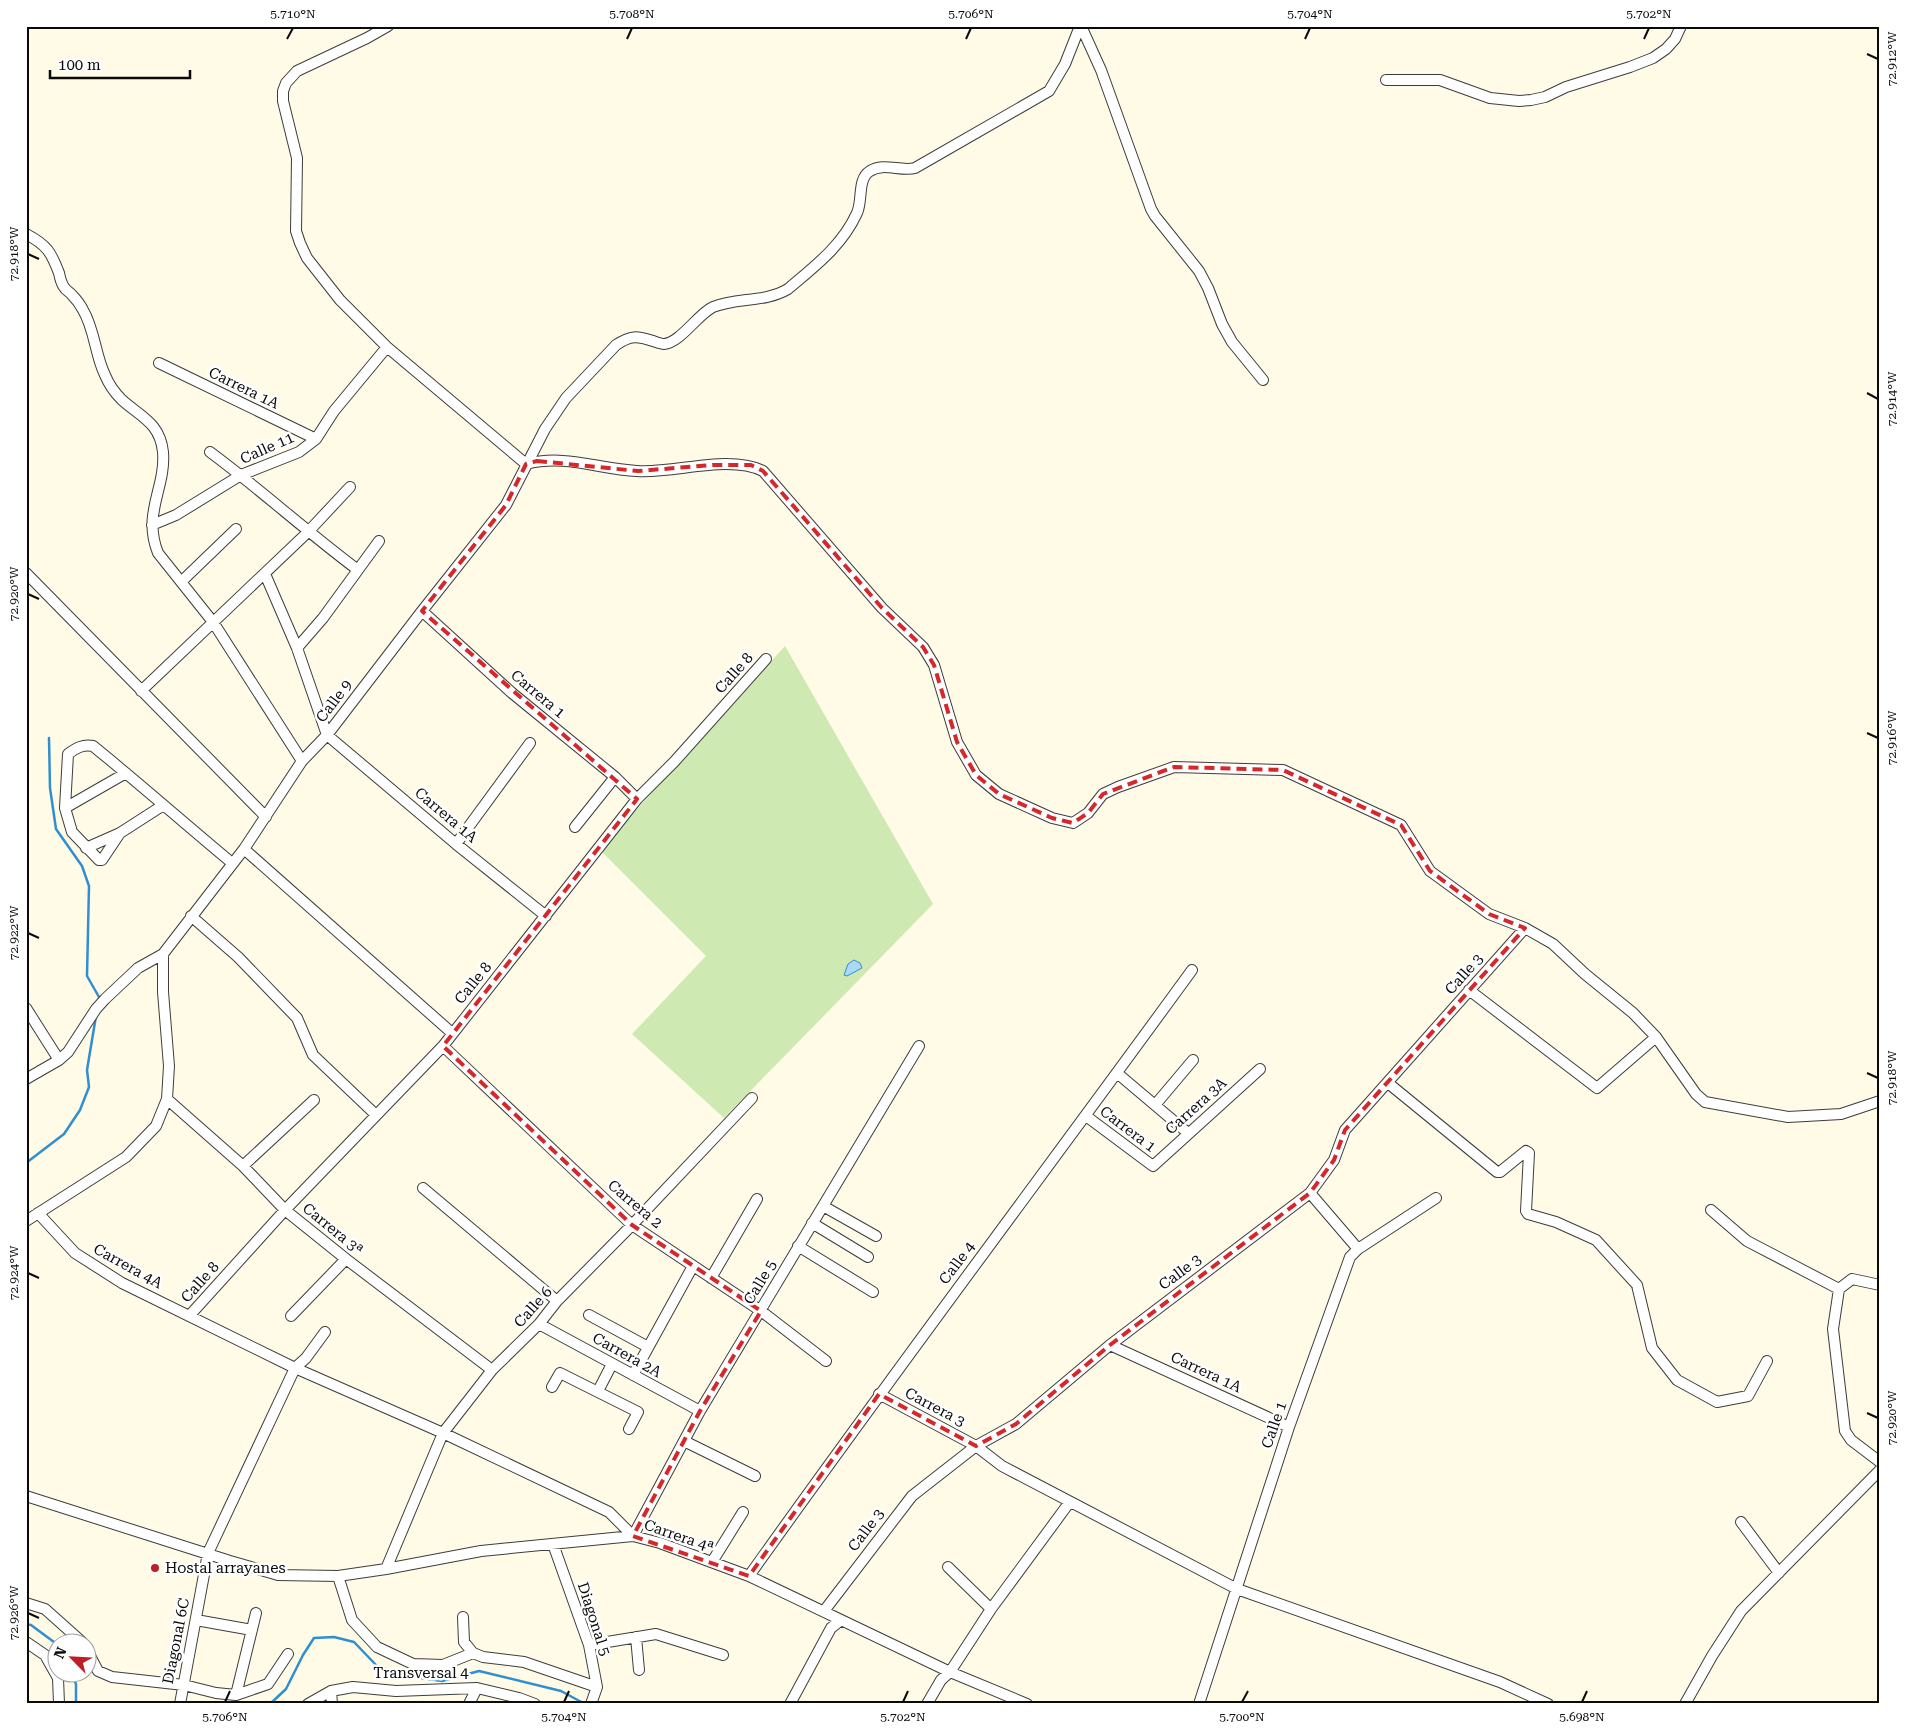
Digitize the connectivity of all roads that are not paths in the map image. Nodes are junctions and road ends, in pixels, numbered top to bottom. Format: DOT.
graph roads {
  1 [pos="388,26"];
  2 [pos="1081,26"];
  3 [pos="1682,26"];
  4 [pos="1386,80"];
  5 [pos="26,234"];
  6 [pos="387,347"];
  7 [pos="159,363"];
  8 [pos="1263,380"];
  9 [pos="316,440"];
  10 [pos="210,452"];
  11 [pos="526,464"];
  12 [pos="242,476"];
  13 [pos="350,487"];
  14 [pos="152,525"];
  15 [pos="236,529"];
  16 [pos="308,532"];
  17 [pos="379,541"];
  18 [pos="358,570"];
  19 [pos="26,573"];
  20 [pos="265,574"];
  21 [pos="182,581"];
  22 [pos="422,610"];
  23 [pos="213,622"];
  24 [pos="297,648"];
  25 [pos="766,659"];
  26 [pos="141,691"];
  27 [pos="327,735"];
  28 [pos="530,743"];
  29 [pos="302,761"];
  30 [pos="126,773"];
  31 [pos="614,777"];
  32 [pos="637,799"];
  33 [pos="162,806"];
  34 [pos="65,808"];
  35 [pos="266,817"];
  36 [pos="575,827"];
  37 [pos="120,833"];
  38 [pos="456,844"];
  39 [pos="86,848"];
  40 [pos="244,848"];
  41 [pos="232,863"];
  42 [pos="191,916"];
  43 [pos="546,916"];
  44 [pos="1525,928"];
  45 [pos="162,954"];
  46 [pos="1192,970"];
  47 [pos="1469,990"];
  48 [pos="26,1008"];
  49 [pos="452,1033"];
  50 [pos="1656,1037"];
  51 [pos="443,1046"];
  52 [pos="919,1046"];
  53 [pos="59,1060"];
  54 [pos="1193,1060"];
  55 [pos="1260,1069"];
  56 [pos="1117,1073"];
  57 [pos="26,1078"];
  58 [pos="1388,1083"];
  59 [pos="752,1098"];
  60 [pos="167,1100"];
  61 [pos="314,1100"];
  62 [pos="1880,1101"];
  63 [pos="1155,1105"];
  64 [pos="376,1115"];
  65 [pos="1086,1116"];
  66 [pos="1188,1133"];
  67 [pos="243,1166"];
  68 [pos="1153,1166"];
  69 [pos="423,1188"];
  70 [pos="1310,1193"];
  71 [pos="1436,1198"];
  72 [pos="757,1199"];
  73 [pos="823,1206"];
  74 [pos="286,1210"];
  75 [pos="1711,1210"];
  76 [pos="38,1213"];
  77 [pos="26,1221"];
  78 [pos="812,1223"];
  79 [pos="632,1225"];
  80 [pos="876,1236"];
  81 [pos="798,1246"];
  82 [pos="1358,1249"];
  83 [pos="868,1257"];
  84 [pos="346,1259"];
  85 [pos="693,1266"];
  86 [pos="711,1278"];
  87 [pos="1880,1285"];
  88 [pos="1839,1289"];
  89 [pos="873,1292"];
  90 [pos="557,1301"];
  91 [pos="760,1311"];
  92 [pos="190,1315"];
  93 [pos="589,1315"];
  94 [pos="291,1316"];
  95 [pos="539,1324"];
  96 [pos="325,1332"];
  97 [pos="1110,1344"];
  98 [pos="648,1347"];
  99 [pos="826,1361"];
  100 [pos="1767,1361"];
  101 [pos="612,1364"];
  102 [pos="295,1368"];
  103 [pos="492,1370"];
  104 [pos="633,1375"];
  105 [pos="552,1387"];
  106 [pos="598,1391"];
  107 [pos="879,1394"];
  108 [pos="700,1411"];
  109 [pos="1289,1427"];
  110 [pos="629,1429"];
  111 [pos="443,1433"];
  112 [pos="684,1441"];
  113 [pos="976,1446"];
  114 [pos="1880,1462"];
  115 [pos="1880,1470"];
  116 [pos="755,1476"];
  117 [pos="26,1496"];
  118 [pos="1069,1502"];
  119 [pos="742,1512"];
  120 [pos="1741,1522"];
  121 [pos="633,1536"];
  122 [pos="553,1544"];
  123 [pos="208,1553"];
  124 [pos="712,1562"];
  125 [pos="948,1567"];
  126 [pos="386,1569"];
  127 [pos="1779,1573"];
  128 [pos="338,1576"];
  129 [pos="749,1576"];
  130 [pos="1237,1589"];
  131 [pos="26,1603"];
  132 [pos="991,1609"];
  133 [pos="824,1611"];
  134 [pos="256,1613"];
  135 [pos="463,1617"];
  136 [pos="196,1620"];
  137 [pos="841,1620"];
  138 [pos="252,1630"];
  139 [pos="72,1632"];
  140 [pos="636,1637"];
  141 [pos="26,1642"];
  142 [pos="589,1645"];
  143 [pos="473,1653"];
  144 [pos="288,1654"];
  145 [pos="723,1655"];
  146 [pos="639,1670"];
  147 [pos="98,1671"];
  148 [pos="950,1672"];
  149 [pos="184,1684"];
  150 [pos="597,1686"];
  151 [pos="477,1688"];
  152 [pos="332,1690"];
  153 [pos="236,1695"];
  154 [pos="180,1700"];
  155 [pos="517,1701"];
  156 [pos="592,1701"];
  157 [pos="59,1704"];
  158 [pos="308,1704"];
  159 [pos="332,1704"];
  160 [pos="469,1704"];
  161 [pos="534,1704"];
  162 [pos="790,1704"];
  163 [pos="927,1704"];
  164 [pos="1027,1704"];
  165 [pos="1199,1704"];
  166 [pos="1548,1704"];
  167 [pos="1685,1704"];
  1 -- 6 [label="street"];
  2 -- 8 [label="street"];
  2 -- 11 [label="street, Calle 9"];
  3 -- 4 [label="street"];
  5 -- 14 [label="street"];
  6 -- 9 [label="street, Calle 11"];
  6 -- 11 [label="street"];
  7 -- 9 [label="street, Carrera 1A"];
  9 -- 12 [label="street, Calle 11"];
  10 -- 12 [label="street"];
  11 -- 22 [label="street, Calle 9"];
  11 -- 44 [label="street"];
  12 -- 14 [label="street, Calle 11"];
  12 -- 16 [label="street"];
  13 -- 16 [label="street"];
  14 -- 21 [label="street"];
  15 -- 21 [label="street"];
  16 -- 18 [label="street"];
  16 -- 20 [label="street"];
  17 -- 18 [label="street"];
  18 -- 24 [label="street"];
  19 -- 26 [label="street"];
  20 -- 23 [label="street"];
  20 -- 24 [label="street"];
  21 -- 23 [label="street"];
  22 -- 27 [label="street, Calle 9"];
  22 -- 31 [label="street, Carrera 1"];
  23 -- 26 [label="street"];
  23 -- 29 [label="street"];
  24 -- 27 [label="street"];
  25 -- 32 [label="street, Calle 8"];
  26 -- 35 [label="street"];
  27 -- 29 [label="street, Calle 9"];
  27 -- 38 [label="street, Carrera 1A"];
  28 -- 38 [label="street"];
  29 -- 35 [label="street, Calle 9"];
  30 -- 33 [label="street"];
  30 -- 34 [label="street"];
  30 -- 34 [label="street"];
  31 -- 32 [label="street, Carrera 1"];
  31 -- 36 [label="street"];
  32 -- 43 [label="street, Calle 8"];
  33 -- 37 [label="street"];
  33 -- 41 [label="street"];
  34 -- 39 [label="street"];
  35 -- 40 [label="street, Calle 9"];
  37 -- 39 [label="street"];
  37 -- 39 [label="street"];
  38 -- 43 [label="street, Carrera 1A"];
  40 -- 41 [label="street, Calle 9"];
  40 -- 49 [label="street"];
  41 -- 42 [label="street, Calle 9"];
  42 -- 45 [label="street, Calle 9"];
  42 -- 64 [label="street"];
  43 -- 49 [label="street, Calle 8"];
  44 -- 47 [label="street, Calle 3"];
  44 -- 50 [label="street"];
  45 -- 53 [label="street"];
  45 -- 60 [label="street"];
  46 -- 56 [label="street, Calle 4"];
  47 -- 50 [label="street"];
  47 -- 58 [label="street, Calle 3"];
  48 -- 53 [label="street"];
  49 -- 51 [label="street, Calle 8"];
  50 -- 62 [label="street"];
  51 -- 64 [label="street, Calle 8"];
  51 -- 79 [label="street, Carrera 2"];
  52 -- 73 [label="street, Calle 5"];
  53 -- 57 [label="street"];
  54 -- 63 [label="street"];
  55 -- 66 [label="street, Carrera 3A"];
  56 -- 63 [label="street"];
  56 -- 65 [label="street, Calle 4"];
  58 -- 70 [label="street, Calle 3"];
  58 -- 100 [label="street"];
  59 -- 79 [label="street, Calle 6"];
  60 -- 67 [label="street, Carrera 3ª"];
  60 -- 76 [label="street"];
  61 -- 67 [label="street"];
  63 -- 66 [label="street"];
  64 -- 74 [label="street, Calle 8"];
  65 -- 68 [label="street, Carrera 1"];
  65 -- 107 [label="street, Calle 4"];
  66 -- 68 [label="street, Carrera 3A"];
  67 -- 74 [label="street, Carrera 3ª"];
  69 -- 90 [label="street"];
  70 -- 82 [label="street"];
  70 -- 97 [label="street, Calle 3"];
  71 -- 82 [label="street, Calle 1"];
  72 -- 86 [label="street"];
  73 -- 78 [label="street, Calle 5"];
  73 -- 80 [label="street"];
  74 -- 84 [label="street, Carrera 3ª"];
  74 -- 92 [label="street, Calle 8"];
  75 -- 88 [label="street"];
  76 -- 77 [label="street"];
  76 -- 92 [label="street, Carrera 4A"];
  78 -- 81 [label="street, Calle 5"];
  78 -- 83 [label="street"];
  79 -- 85 [label="street, Carrera 2"];
  79 -- 90 [label="street, Calle 6"];
  81 -- 89 [label="street"];
  81 -- 91 [label="street, Calle 5"];
  82 -- 109 [label="street, Calle 1"];
  84 -- 94 [label="street"];
  84 -- 103 [label="street, Carrera 3ª"];
  85 -- 86 [label="street, Carrera 2"];
  85 -- 98 [label="street"];
  86 -- 91 [label="street, Carrera 2"];
  87 -- 88 [label="street"];
  88 -- 114 [label="street"];
  90 -- 95 [label="street, Calle 6"];
  91 -- 99 [label="street, Carrera 2"];
  91 -- 108 [label="street, Calle 5"];
  92 -- 102 [label="street, Carrera 4A"];
  93 -- 98 [label="street"];
  95 -- 101 [label="street, Carrera 2A"];
  95 -- 103 [label="street, Calle 6"];
  96 -- 102 [label="street, Diagonal 6C"];
  97 -- 109 [label="street, Carrera 1A"];
  97 -- 113 [label="street, Calle 3"];
  98 -- 104 [label="street"];
  101 -- 104 [label="street, Carrera 2A"];
  101 -- 106 [label="street"];
  102 -- 111 [label="street, Carrera 4A"];
  102 -- 123 [label="street, Diagonal 6C"];
  103 -- 111 [label="street, Calle 6"];
  104 -- 108 [label="street, Carrera 2A"];
  105 -- 106 [label="street"];
  106 -- 110 [label="street"];
  107 -- 113 [label="street, Carrera 3"];
  107 -- 129 [label="street, Calle 4"];
  108 -- 112 [label="street, Calle 5"];
  109 -- 130 [label="street, Calle 1"];
  111 -- 121 [label="street, Carrera 4A"];
  111 -- 126 [label="street, Calle 6"];
  112 -- 116 [label="street"];
  112 -- 121 [label="street, Calle 5"];
  113 -- 118 [label="street, Carrera 3"];
  113 -- 133 [label="street, Calle 3"];
  115 -- 127 [label="street"];
  117 -- 123 [label="street"];
  118 -- 130 [label="street, Carrera 3"];
  118 -- 132 [label="street"];
  119 -- 124 [label="street"];
  120 -- 127 [label="street"];
  121 -- 122 [label="street, Carrera 4ª"];
  121 -- 124 [label="street, Carrera 4ª"];
  122 -- 126 [label="street, Carrera 4ª"];
  122 -- 142 [label="street, Diagonal 5"];
  123 -- 128 [label="street, Carrera 4ª"];
  123 -- 136 [label="street, Diagonal 6C"];
  124 -- 129 [label="street, Carrera 4ª"];
  125 -- 132 [label="street"];
  126 -- 128 [label="street, Carrera 4ª"];
  127 -- 167 [label="street"];
  128 -- 143 [label="street"];
  129 -- 133 [label="street, Carrera 4ª"];
  130 -- 165 [label="street, Calle 1"];
  130 -- 166 [label="street, Carrera 3"];
  131 -- 139 [label="street"];
  132 -- 148 [label="street"];
  133 -- 137 [label="street, Carrera 4ª"];
  134 -- 138 [label="street"];
  135 -- 143 [label="street"];
  136 -- 138 [label="street"];
  136 -- 149 [label="street, Diagonal 6C"];
  137 -- 148 [label="street, Carrera 4ª"];
  137 -- 162 [label="street"];
  138 -- 153 [label="street"];
  140 -- 142 [label="street"];
  140 -- 145 [label="street"];
  140 -- 146 [label="street"];
  141 -- 157 [label="street"];
  142 -- 150 [label="street, Diagonal 5"];
  143 -- 150 [label="street"];
  144 -- 153 [label="street"];
  147 -- 149 [label="street"];
  148 -- 163 [label="street"];
  148 -- 164 [label="street, Carrera 4ª"];
  149 -- 153 [label="street"];
  149 -- 154 [label="street, Diagonal 6C"];
  150 -- 156 [label="street, Diagonal 5"];
  151 -- 152 [label="street, Transversal 4"];
  151 -- 155 [label="street, Transversal 4"];
  151 -- 160 [label="street"];
  152 -- 158 [label="street, Transversal 4"];
  152 -- 159 [label="street"];
  155 -- 161 [label="street, Transversal 4"];
}
